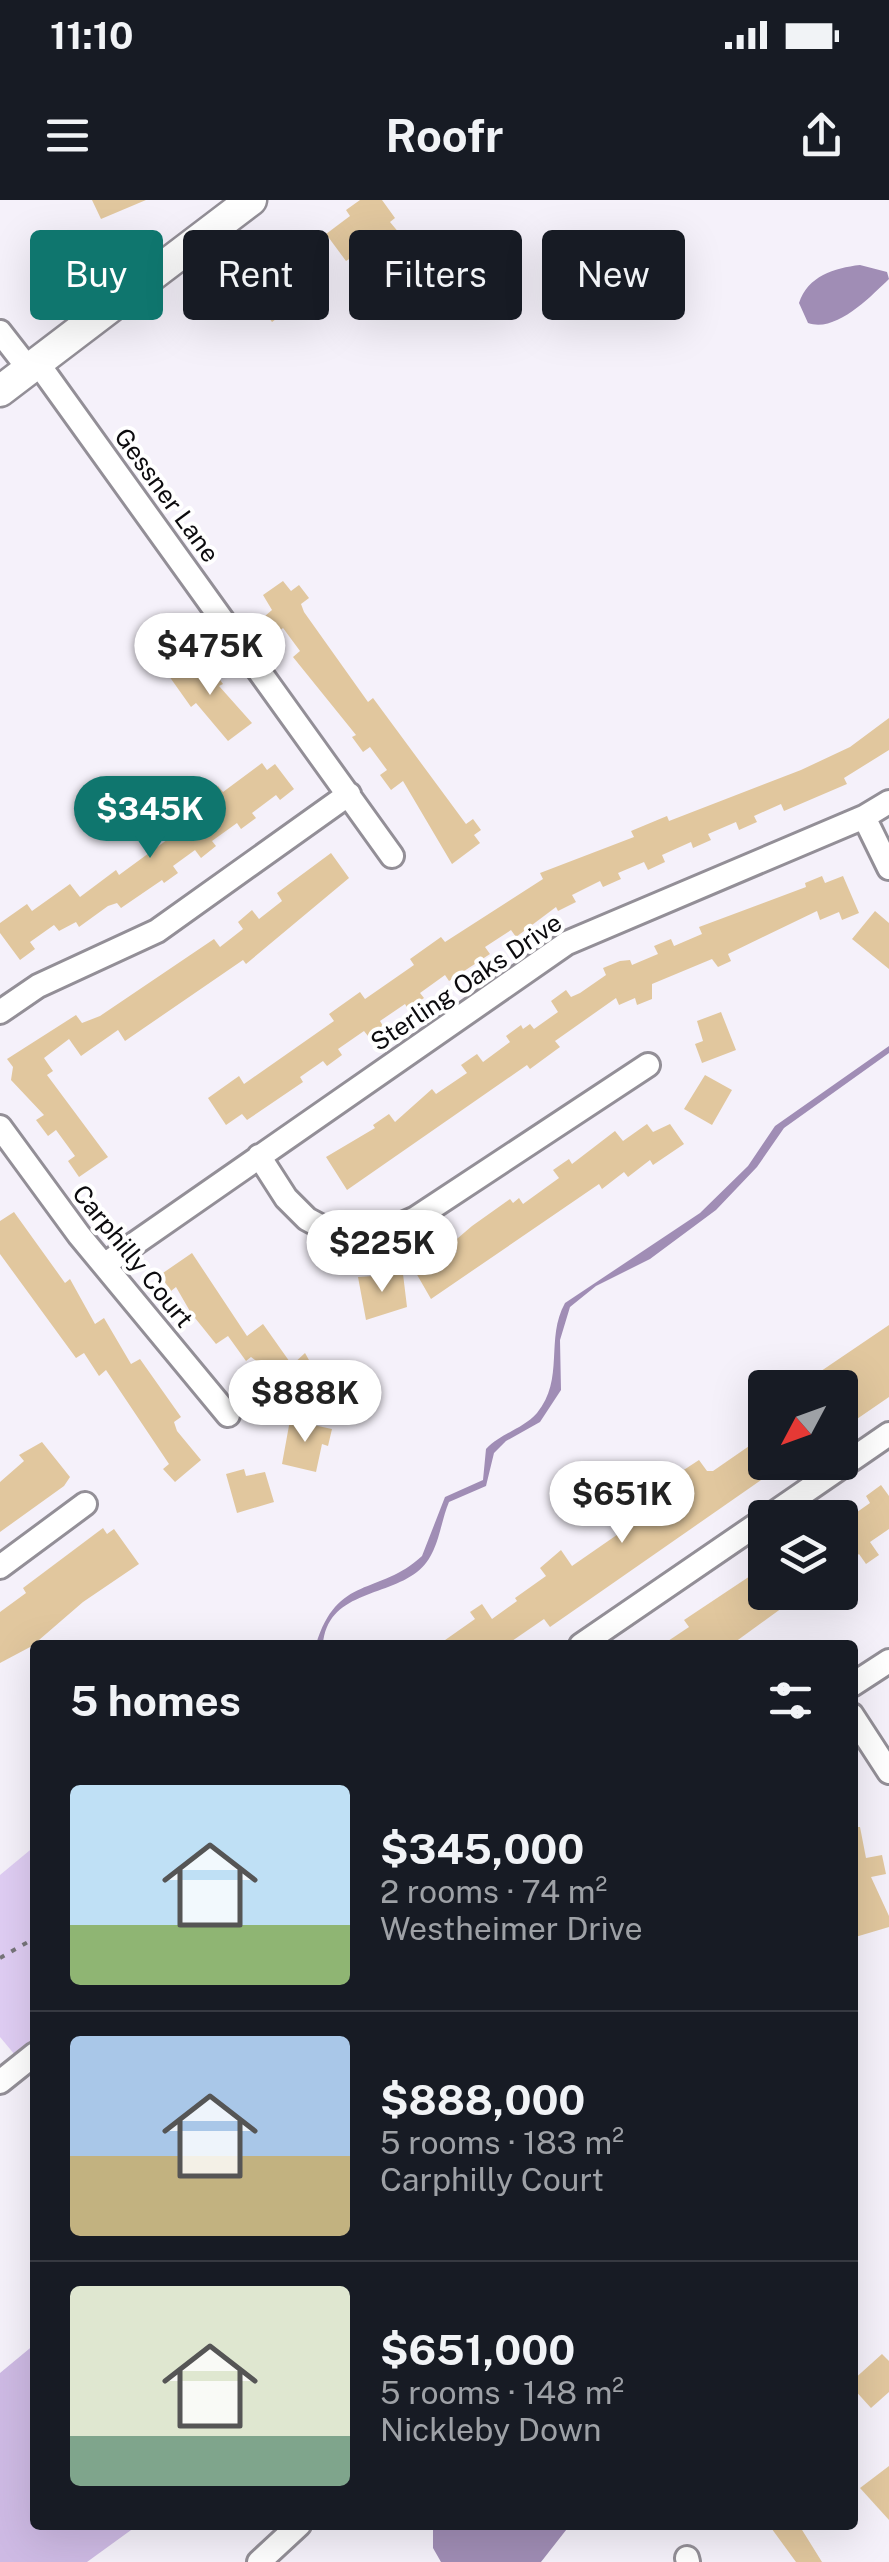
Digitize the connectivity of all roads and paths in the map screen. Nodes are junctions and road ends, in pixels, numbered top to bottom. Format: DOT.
graph roads {
  1 [pos="250,200"];
  2 [pos="0,332"];
  3 [pos="33,365"];
  4 [pos="0,392"];
  5 [pos="349,794"];
  6 [pos="889,802"];
  7 [pos="864,818"];
  8 [pos="392,856"];
  9 [pos="889,868"];
  10 [pos="0,1012"];
  11 [pos="648,1065"];
  12 [pos="0,1127"];
  13 [pos="259,1156"];
  14 [pos="104,1265"];
  15 [pos="228,1416"];
  16 [pos="889,1434"];
  17 [pos="792,1500"];
  18 [pos="84,1504"];
  19 [pos="748,1530"];
  20 [pos="0,1567"];
  21 [pos="589,1640"];
  22 [pos="889,1661"];
  23 [pos="858,1681"];
  24 [pos="858,1724"];
  25 [pos="889,1772"];
  26 [pos="30,1941"];
  27 [pos="0,1958"];
  28 [pos="30,2058"];
  29 [pos="0,2082"];
  30 [pos="294,2530"];
  31 [pos="259,2562"];
  1 -- 3 [label="main road"];
  2 -- 3 [label="street, Gessner Lane"];
  3 -- 4 [label="main road"];
  3 -- 5 [label="street, Gessner Lane"];
  5 -- 8 [label="street, Gessner Lane"];
  5 -- 10 [label="street"];
  6 -- 7 [label="street, Sterling Oaks Drive"];
  7 -- 9 [label="street"];
  7 -- 13 [label="street, Sterling Oaks Drive"];
  11 -- 13 [label="street"];
  12 -- 14 [label="street, Carphilly Court"];
  13 -- 14 [label="street, Sterling Oaks Drive"];
  14 -- 15 [label="street, Carphilly Court"];
  16 -- 17 [label="street"];
  18 -- 20 [label="street"];
  19 -- 21 [label="street"];
  22 -- 23 [label="street"];
  24 -- 25 [label="street"];
  26 -- 27 [label="path"];
  28 -- 29 [label="street"];
  30 -- 31 [label="street"];
}
